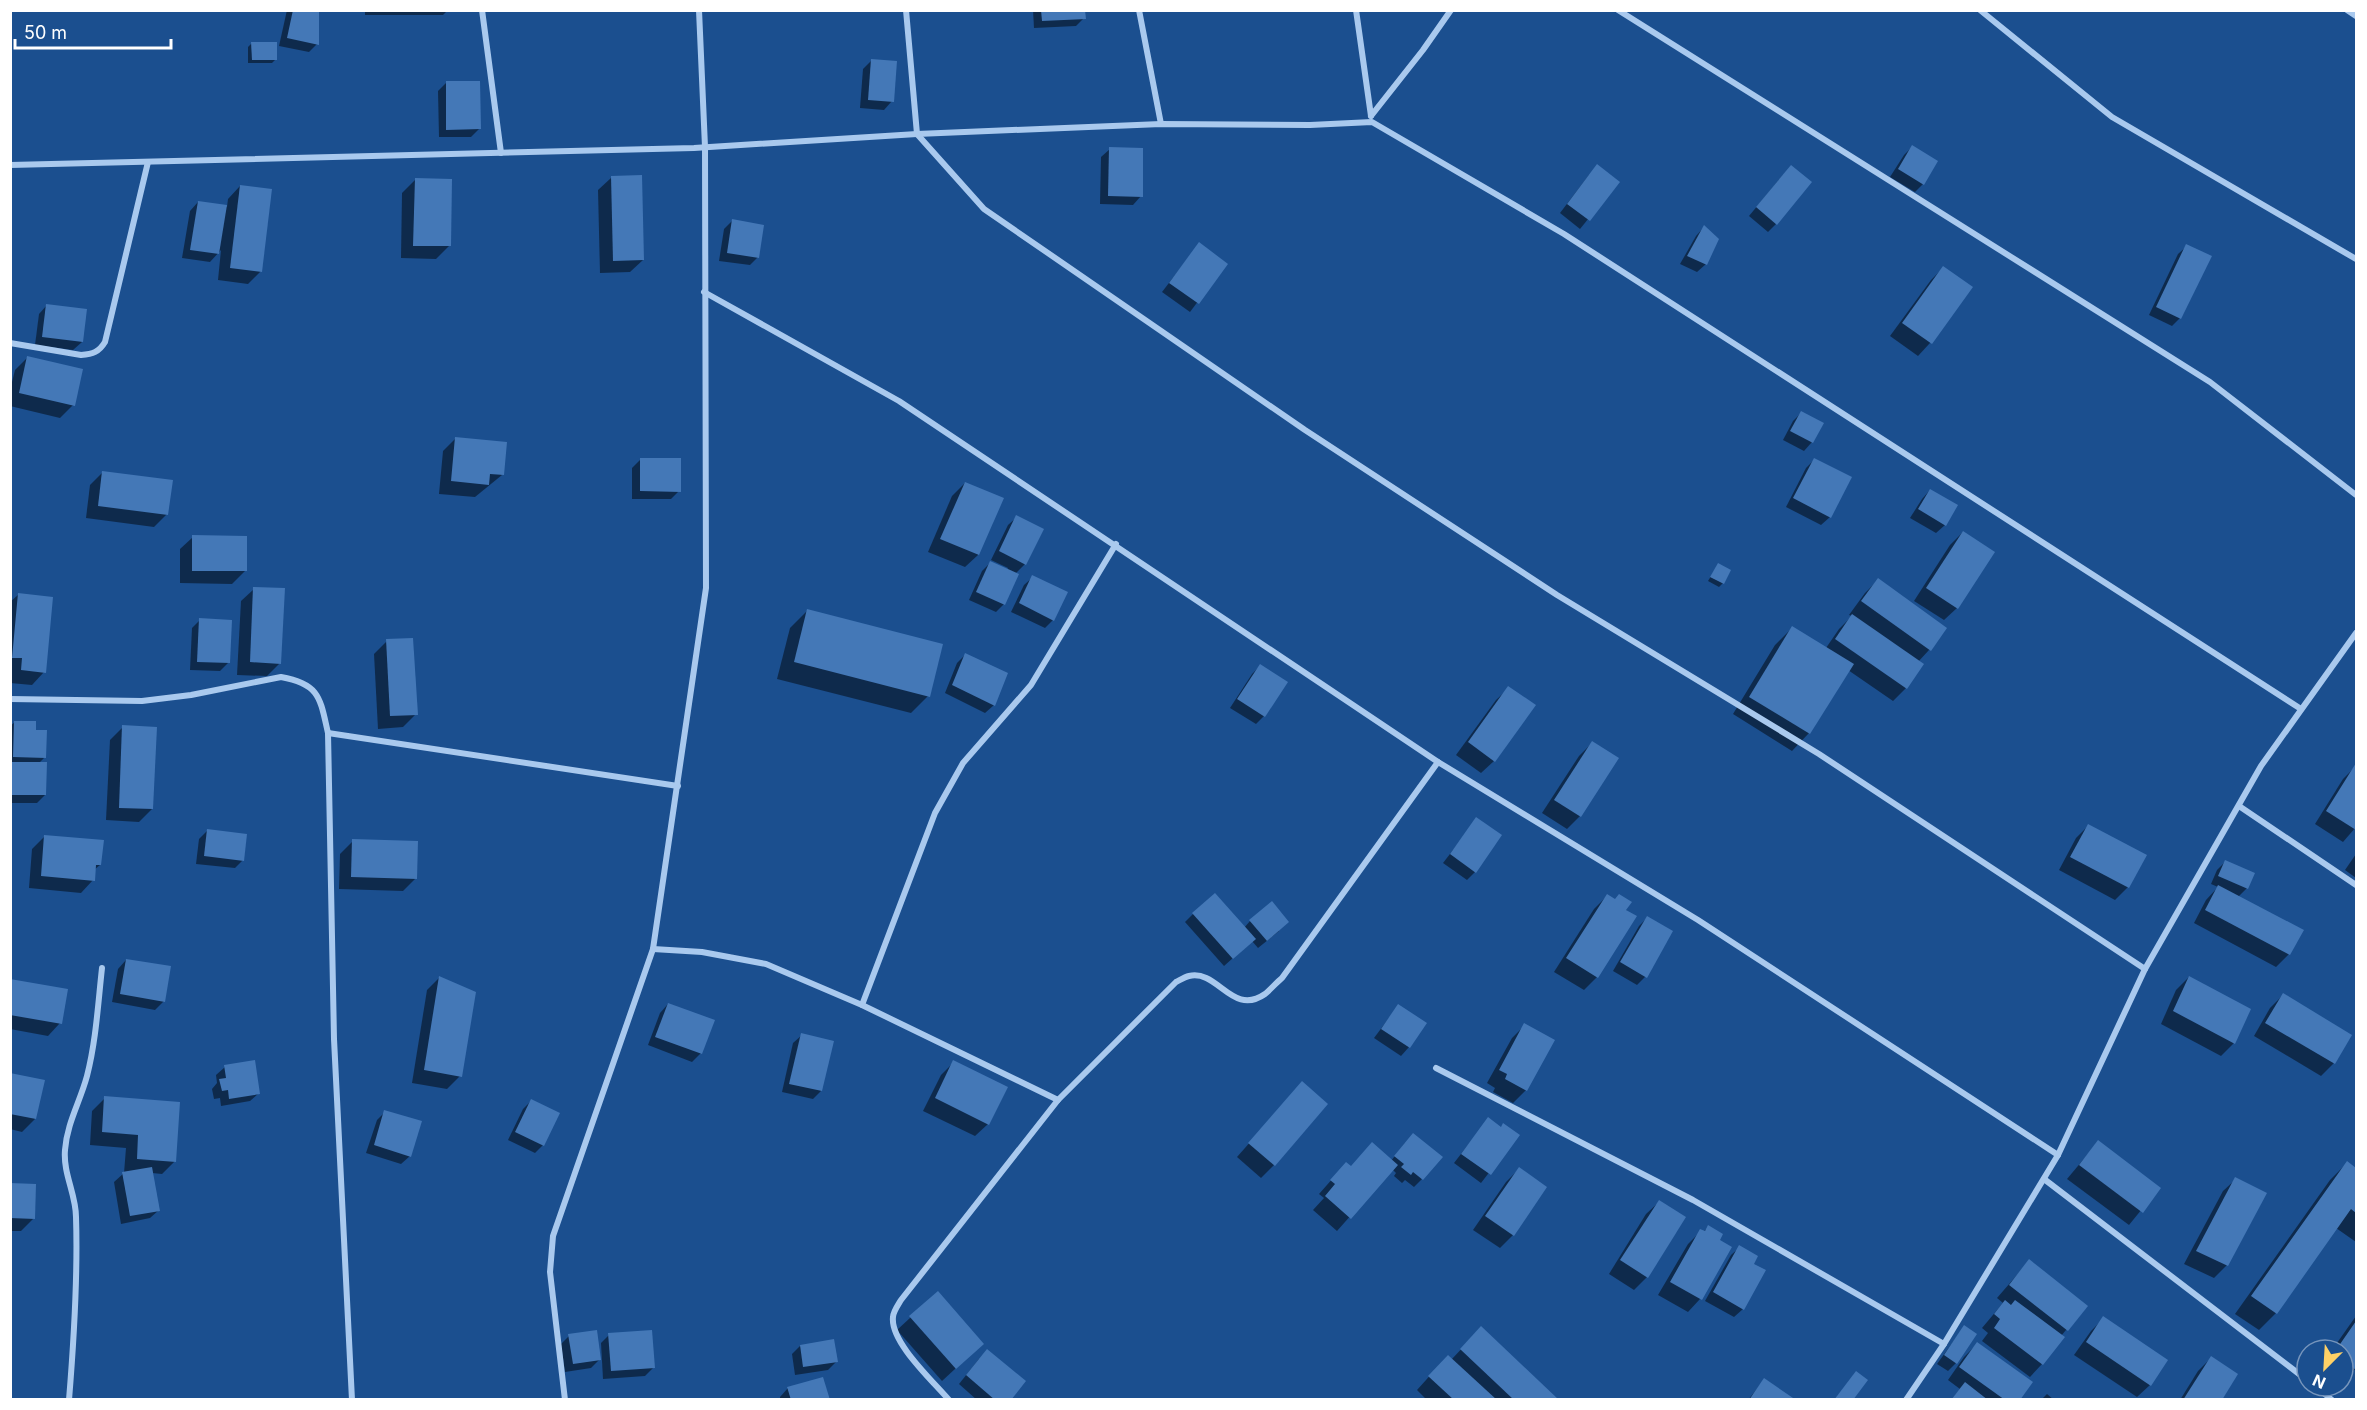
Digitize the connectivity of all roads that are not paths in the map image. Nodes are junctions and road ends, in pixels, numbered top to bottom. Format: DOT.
graph roads {
  1 [pos="482,10"];
  2 [pos="699,10"];
  3 [pos="906,10"];
  4 [pos="1139,10"];
  5 [pos="1356,10"];
  6 [pos="1451,10"];
  7 [pos="1618,10"];
  8 [pos="1980,10"];
  9 [pos="2347,10"];
  10 [pos="2356,16"];
  11 [pos="1371,119"];
  12 [pos="1161,124"];
  13 [pos="917,134"];
  14 [pos="705,147"];
  15 [pos="501,153"];
  16 [pos="148,162"];
  17 [pos="10,165"];
  18 [pos="2356,259"];
  19 [pos="704,292"];
  20 [pos="10,343"];
  21 [pos="2356,495"];
  22 [pos="1116,544"];
  23 [pos="2356,633"];
  24 [pos="10,699"];
  25 [pos="2301,709"];
  26 [pos="328,733"];
  27 [pos="1438,762"];
  28 [pos="678,786"];
  29 [pos="2239,806"];
  30 [pos="2356,885"];
  31 [pos="653,949"];
  32 [pos="102,968"];
  33 [pos="2145,969"];
  34 [pos="862,1005"];
  35 [pos="1436,1068"];
  36 [pos="1058,1100"];
  37 [pos="2058,1155"];
  38 [pos="2044,1179"];
  39 [pos="1944,1344"];
  40 [pos="2295,1371"];
  41 [pos="69,1400"];
  42 [pos="352,1400"];
  43 [pos="565,1400"];
  44 [pos="949,1400"];
  45 [pos="1906,1400"];
  1 -- 15 [label="street"];
  2 -- 14 [label="street"];
  3 -- 13 [label="street"];
  4 -- 12 [label="street"];
  5 -- 11 [label="street"];
  6 -- 11 [label="street"];
  7 -- 21 [label="street"];
  8 -- 18 [label="street"];
  9 -- 10 [label="street"];
  11 -- 12 [label="street"];
  11 -- 25 [label="street"];
  12 -- 13 [label="street"];
  13 -- 14 [label="street"];
  13 -- 33 [label="street"];
  14 -- 15 [label="street"];
  14 -- 19 [label="street"];
  15 -- 16 [label="street"];
  16 -- 17 [label="street"];
  16 -- 20 [label="street"];
  19 -- 22 [label="street"];
  19 -- 28 [label="street"];
  22 -- 27 [label="street"];
  22 -- 34 [label="street"];
  23 -- 25 [label="street"];
  24 -- 26 [label="street"];
  25 -- 29 [label="street"];
  26 -- 28 [label="street"];
  26 -- 42 [label="street"];
  27 -- 36 [label="street"];
  27 -- 37 [label="street"];
  28 -- 31 [label="street"];
  29 -- 30 [label="street"];
  29 -- 33 [label="street"];
  31 -- 34 [label="street"];
  31 -- 43 [label="street"];
  32 -- 41 [label="street"];
  33 -- 37 [label="street"];
  34 -- 36 [label="street"];
  35 -- 39 [label="street"];
  36 -- 44 [label="street"];
  37 -- 38 [label="street"];
  38 -- 39 [label="street"];
  38 -- 40 [label="street"];
  39 -- 45 [label="street"];
}
